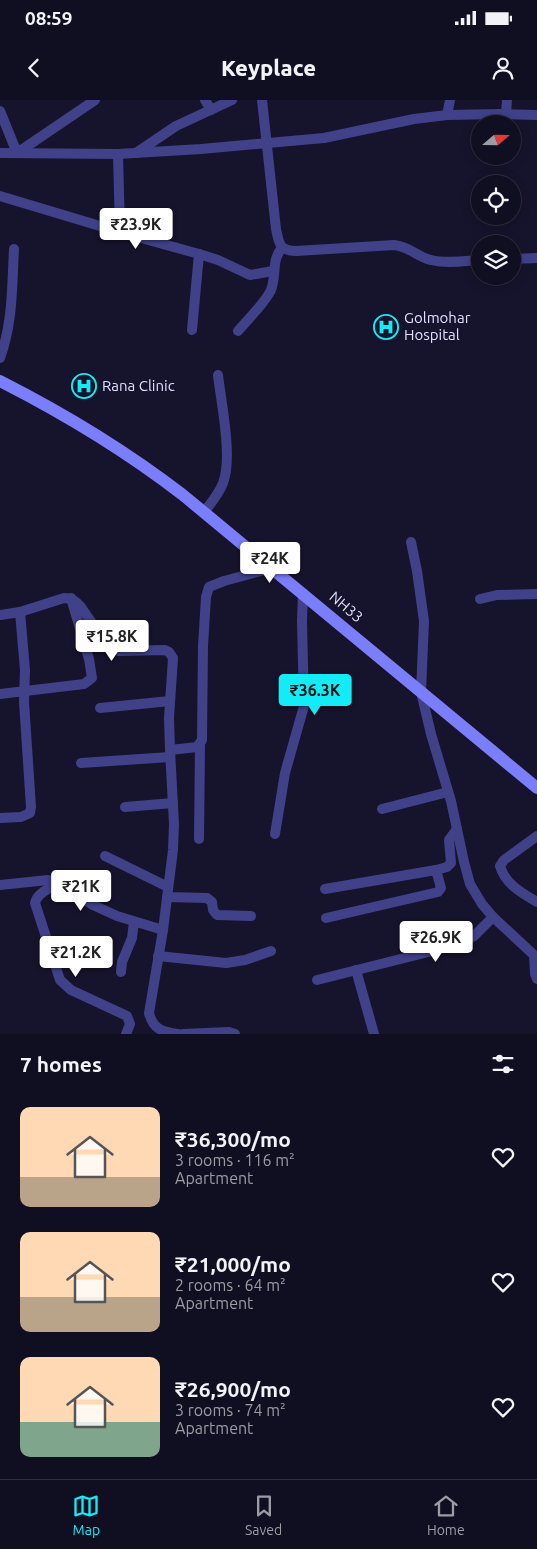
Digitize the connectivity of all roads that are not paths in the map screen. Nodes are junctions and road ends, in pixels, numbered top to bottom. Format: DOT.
graph roads {
  1 [pos="94,100"];
  2 [pos="206,100"];
  3 [pos="232,100"];
  4 [pos="262,100"];
  5 [pos="450,100"];
  6 [pos="507,100"];
  7 [pos="210,110"];
  8 [pos="0,111"];
  9 [pos="506,114"];
  10 [pos="447,115"];
  11 [pos="537,115"];
  12 [pos="267,144"];
  13 [pos="0,153"];
  14 [pos="17,153"];
  15 [pos="136,153"];
  16 [pos="118,154"];
  17 [pos="0,196"];
  18 [pos="120,232"];
  19 [pos="282,248"];
  20 [pos="14,249"];
  21 [pos="199,254"];
  22 [pos="537,258"];
  23 [pos="521,259"];
  24 [pos="471,260"];
  25 [pos="273,271"];
  26 [pos="192,330"];
  27 [pos="238,331"];
  28 [pos="0,358"];
  29 [pos="218,375"];
  30 [pos="0,381"];
  31 [pos="204,512"];
  32 [pos="411,542"];
  33 [pos="272,568"];
  34 [pos="303,593"];
  35 [pos="537,594"];
  36 [pos="71,598"];
  37 [pos="480,599"];
  38 [pos="20,612"];
  39 [pos="0,615"];
  40 [pos="24,691"];
  41 [pos="421,692"];
  42 [pos="0,694"];
  43 [pos="170,701"];
  44 [pos="100,708"];
  45 [pos="200,744"];
  46 [pos="170,754"];
  47 [pos="81,763"];
  48 [pos="537,788"];
  49 [pos="448,792"];
  50 [pos="173,803"];
  51 [pos="125,807"];
  52 [pos="382,809"];
  53 [pos="0,818"];
  54 [pos="457,829"];
  55 [pos="275,834"];
  56 [pos="537,836"];
  57 [pos="199,840"];
  58 [pos="105,856"];
  59 [pos="436,870"];
  60 [pos="59,883"];
  61 [pos="0,885"];
  62 [pos="325,889"];
  63 [pos="168,892"];
  64 [pos="537,902"];
  65 [pos="251,916"];
  66 [pos="493,917"];
  67 [pos="326,918"];
  68 [pos="134,922"];
  69 [pos="163,930"];
  70 [pos="271,951"];
  71 [pos="158,956"];
  72 [pos="536,959"];
  73 [pos="356,970"];
  74 [pos="121,972"];
  75 [pos="537,979"];
  76 [pos="317,980"];
  77 [pos="126,1034"];
  78 [pos="178,1034"];
  79 [pos="183,1034"];
  80 [pos="235,1034"];
  81 [pos="374,1034"];
  1 -- 14 [label="street"];
  2 -- 7 [label="street"];
  3 -- 7 [label="street"];
  4 -- 12 [label="street"];
  5 -- 10 [label="street"];
  6 -- 9 [label="street"];
  7 -- 15 [label="street"];
  8 -- 14 [label="street"];
  9 -- 10 [label="street"];
  9 -- 11 [label="street"];
  10 -- 12 [label="street"];
  12 -- 15 [label="street"];
  12 -- 19 [label="street"];
  13 -- 14 [label="street"];
  14 -- 16 [label="street"];
  15 -- 16 [label="street"];
  16 -- 18 [label="street"];
  17 -- 18 [label="street"];
  18 -- 21 [label="street"];
  19 -- 24 [label="street"];
  19 -- 25 [label="street"];
  20 -- 28 [label="street"];
  21 -- 25 [label="street"];
  21 -- 26 [label="street"];
  22 -- 23 [label="street"];
  25 -- 27 [label="street"];
  29 -- 31 [label="street"];
  30 -- 31 [label="main road, NH33"];
  31 -- 33 [label="main road, NH33"];
  32 -- 41 [label="street"];
  33 -- 34 [label="main road, NH33"];
  33 -- 45 [label="street"];
  34 -- 41 [label="main road, NH33"];
  34 -- 55 [label="street"];
  35 -- 37 [label="street"];
  36 -- 38 [label="street"];
  36 -- 40 [label="street"];
  36 -- 43 [label="street"];
  38 -- 39 [label="street"];
  38 -- 40 [label="street"];
  40 -- 42 [label="street"];
  40 -- 53 [label="street"];
  41 -- 48 [label="main road, NH33"];
  41 -- 49 [label="street"];
  43 -- 44 [label="street"];
  43 -- 46 [label="street"];
  45 -- 46 [label="street"];
  45 -- 57 [label="street"];
  46 -- 47 [label="street"];
  46 -- 50 [label="street"];
  49 -- 52 [label="street"];
  49 -- 54 [label="street"];
  50 -- 51 [label="street"];
  50 -- 63 [label="street"];
  54 -- 59 [label="street"];
  54 -- 66 [label="street"];
  56 -- 64 [label="street"];
  58 -- 63 [label="street"];
  59 -- 62 [label="street"];
  59 -- 67 [label="street"];
  60 -- 61 [label="street"];
  60 -- 68 [label="street"];
  60 -- 77 [label="street"];
  63 -- 65 [label="street"];
  63 -- 69 [label="street"];
  66 -- 72 [label="street"];
  66 -- 73 [label="street"];
  68 -- 69 [label="street"];
  68 -- 74 [label="street"];
  69 -- 71 [label="street"];
  70 -- 71 [label="street"];
  71 -- 78 [label="street"];
  72 -- 75 [label="street"];
  73 -- 76 [label="street"];
  73 -- 81 [label="street"];
  79 -- 80 [label="street"];
}
